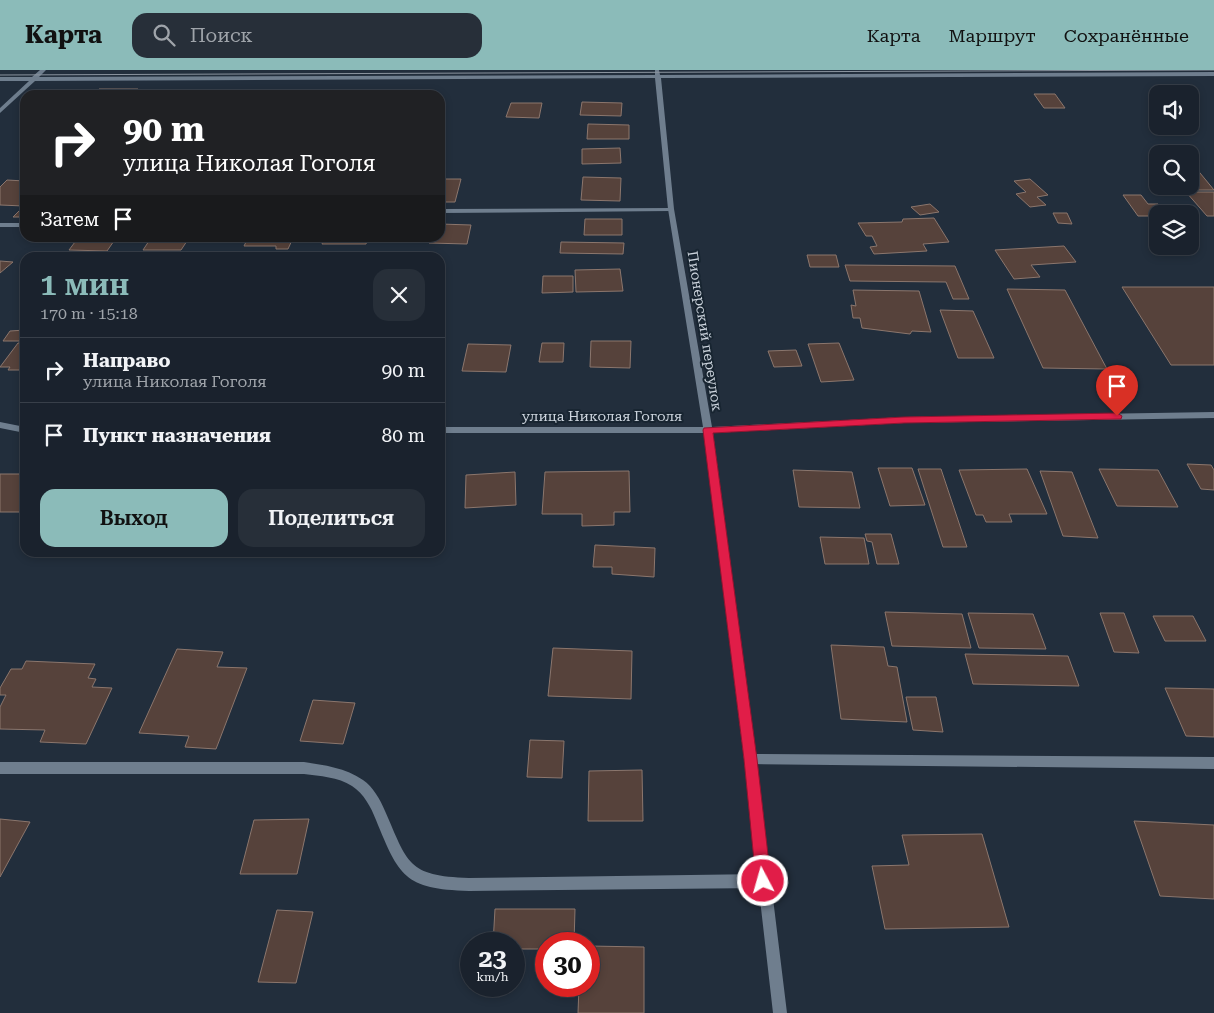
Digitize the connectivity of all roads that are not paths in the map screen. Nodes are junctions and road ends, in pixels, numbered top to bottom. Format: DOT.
graph roads {
  1 [pos="43,70"];
  2 [pos="658,73"];
  3 [pos="1214,74"];
  4 [pos="0,79"];
  5 [pos="36,79"];
  6 [pos="24,90"];
  7 [pos="20,93"];
  8 [pos="0,111"];
  9 [pos="671,209"];
  10 [pos="445,211"];
  11 [pos="0,225"];
  12 [pos="20,225"];
  13 [pos="1214,415"];
  14 [pos="0,425"];
  15 [pos="20,429"];
  16 [pos="445,430"];
  17 [pos="708,430"];
  18 [pos="750,759"];
  19 [pos="1214,763"];
  20 [pos="0,768"];
  21 [pos="763,881"];
  22 [pos="780,1013"];
  1 -- 5 [label="street"];
  2 -- 3 [label="street"];
  2 -- 5 [label="street"];
  2 -- 9 [label="street, Пионерский переулок"];
  4 -- 5 [label="street"];
  5 -- 6 [label="street"];
  7 -- 8 [label="street"];
  9 -- 10 [label="street"];
  9 -- 17 [label="street, Пионерский переулок"];
  11 -- 12 [label="street"];
  13 -- 17 [label="street, улица Николая Гоголя"];
  14 -- 15 [label="street"];
  16 -- 17 [label="street, улица Николая Гоголя"];
  17 -- 18 [label="street, Пионерский переулок"];
  18 -- 19 [label="street"];
  18 -- 21 [label="street, Пионерский переулок"];
  20 -- 21 [label="street"];
  21 -- 22 [label="street, Пионерский переулок"];
}
